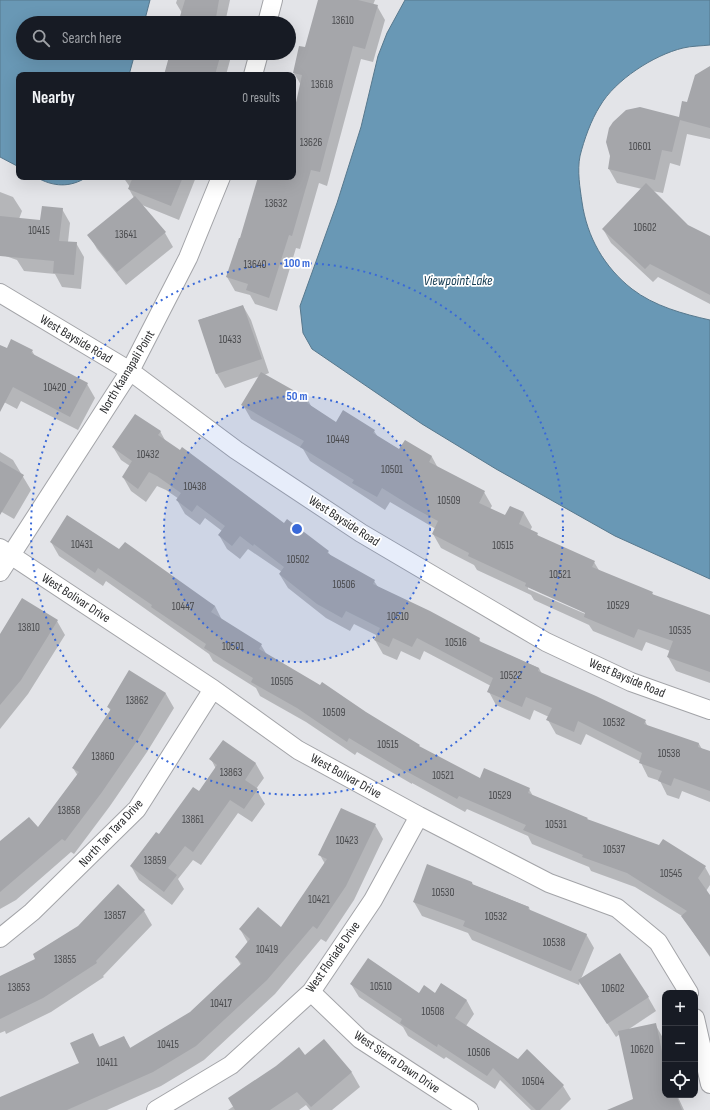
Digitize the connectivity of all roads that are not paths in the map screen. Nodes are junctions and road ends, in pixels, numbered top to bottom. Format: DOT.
graph roads {
  1 [pos="273,0"];
  2 [pos="269,16"];
  3 [pos="257,60"];
  4 [pos="254,72"];
  5 [pos="220,180"];
  6 [pos="0,293"];
  7 [pos="130,371"];
  8 [pos="6,552"];
  9 [pos="0,572"];
  10 [pos="213,689"];
  11 [pos="710,710"];
  12 [pos="419,816"];
  13 [pos="0,938"];
  14 [pos="687,990"];
  15 [pos="310,992"];
  16 [pos="697,1026"];
  17 [pos="710,1084"];
  18 [pos="156,1110"];
  19 [pos="469,1110"];
  1 -- 2 [label="street"];
  3 -- 4 [label="street"];
  5 -- 7 [label="street, North Kaanapali Point"];
  6 -- 7 [label="street, West Bayside Road"];
  7 -- 8 [label="street, North Kaanapali Point"];
  7 -- 11 [label="street, West Bayside Road"];
  8 -- 9 [label="street, North Kaanapali Point"];
  8 -- 10 [label="street, West Bolivar Drive"];
  10 -- 12 [label="street, West Bolivar Drive"];
  10 -- 13 [label="street, North Tan Tara Drive"];
  12 -- 14 [label="street, West Bolivar Drive"];
  12 -- 15 [label="street, West Floriade Drive"];
  15 -- 18 [label="street, West Floriade Drive"];
  15 -- 19 [label="street, West Sierra Dawn Drive"];
  16 -- 17 [label="street"];
}
